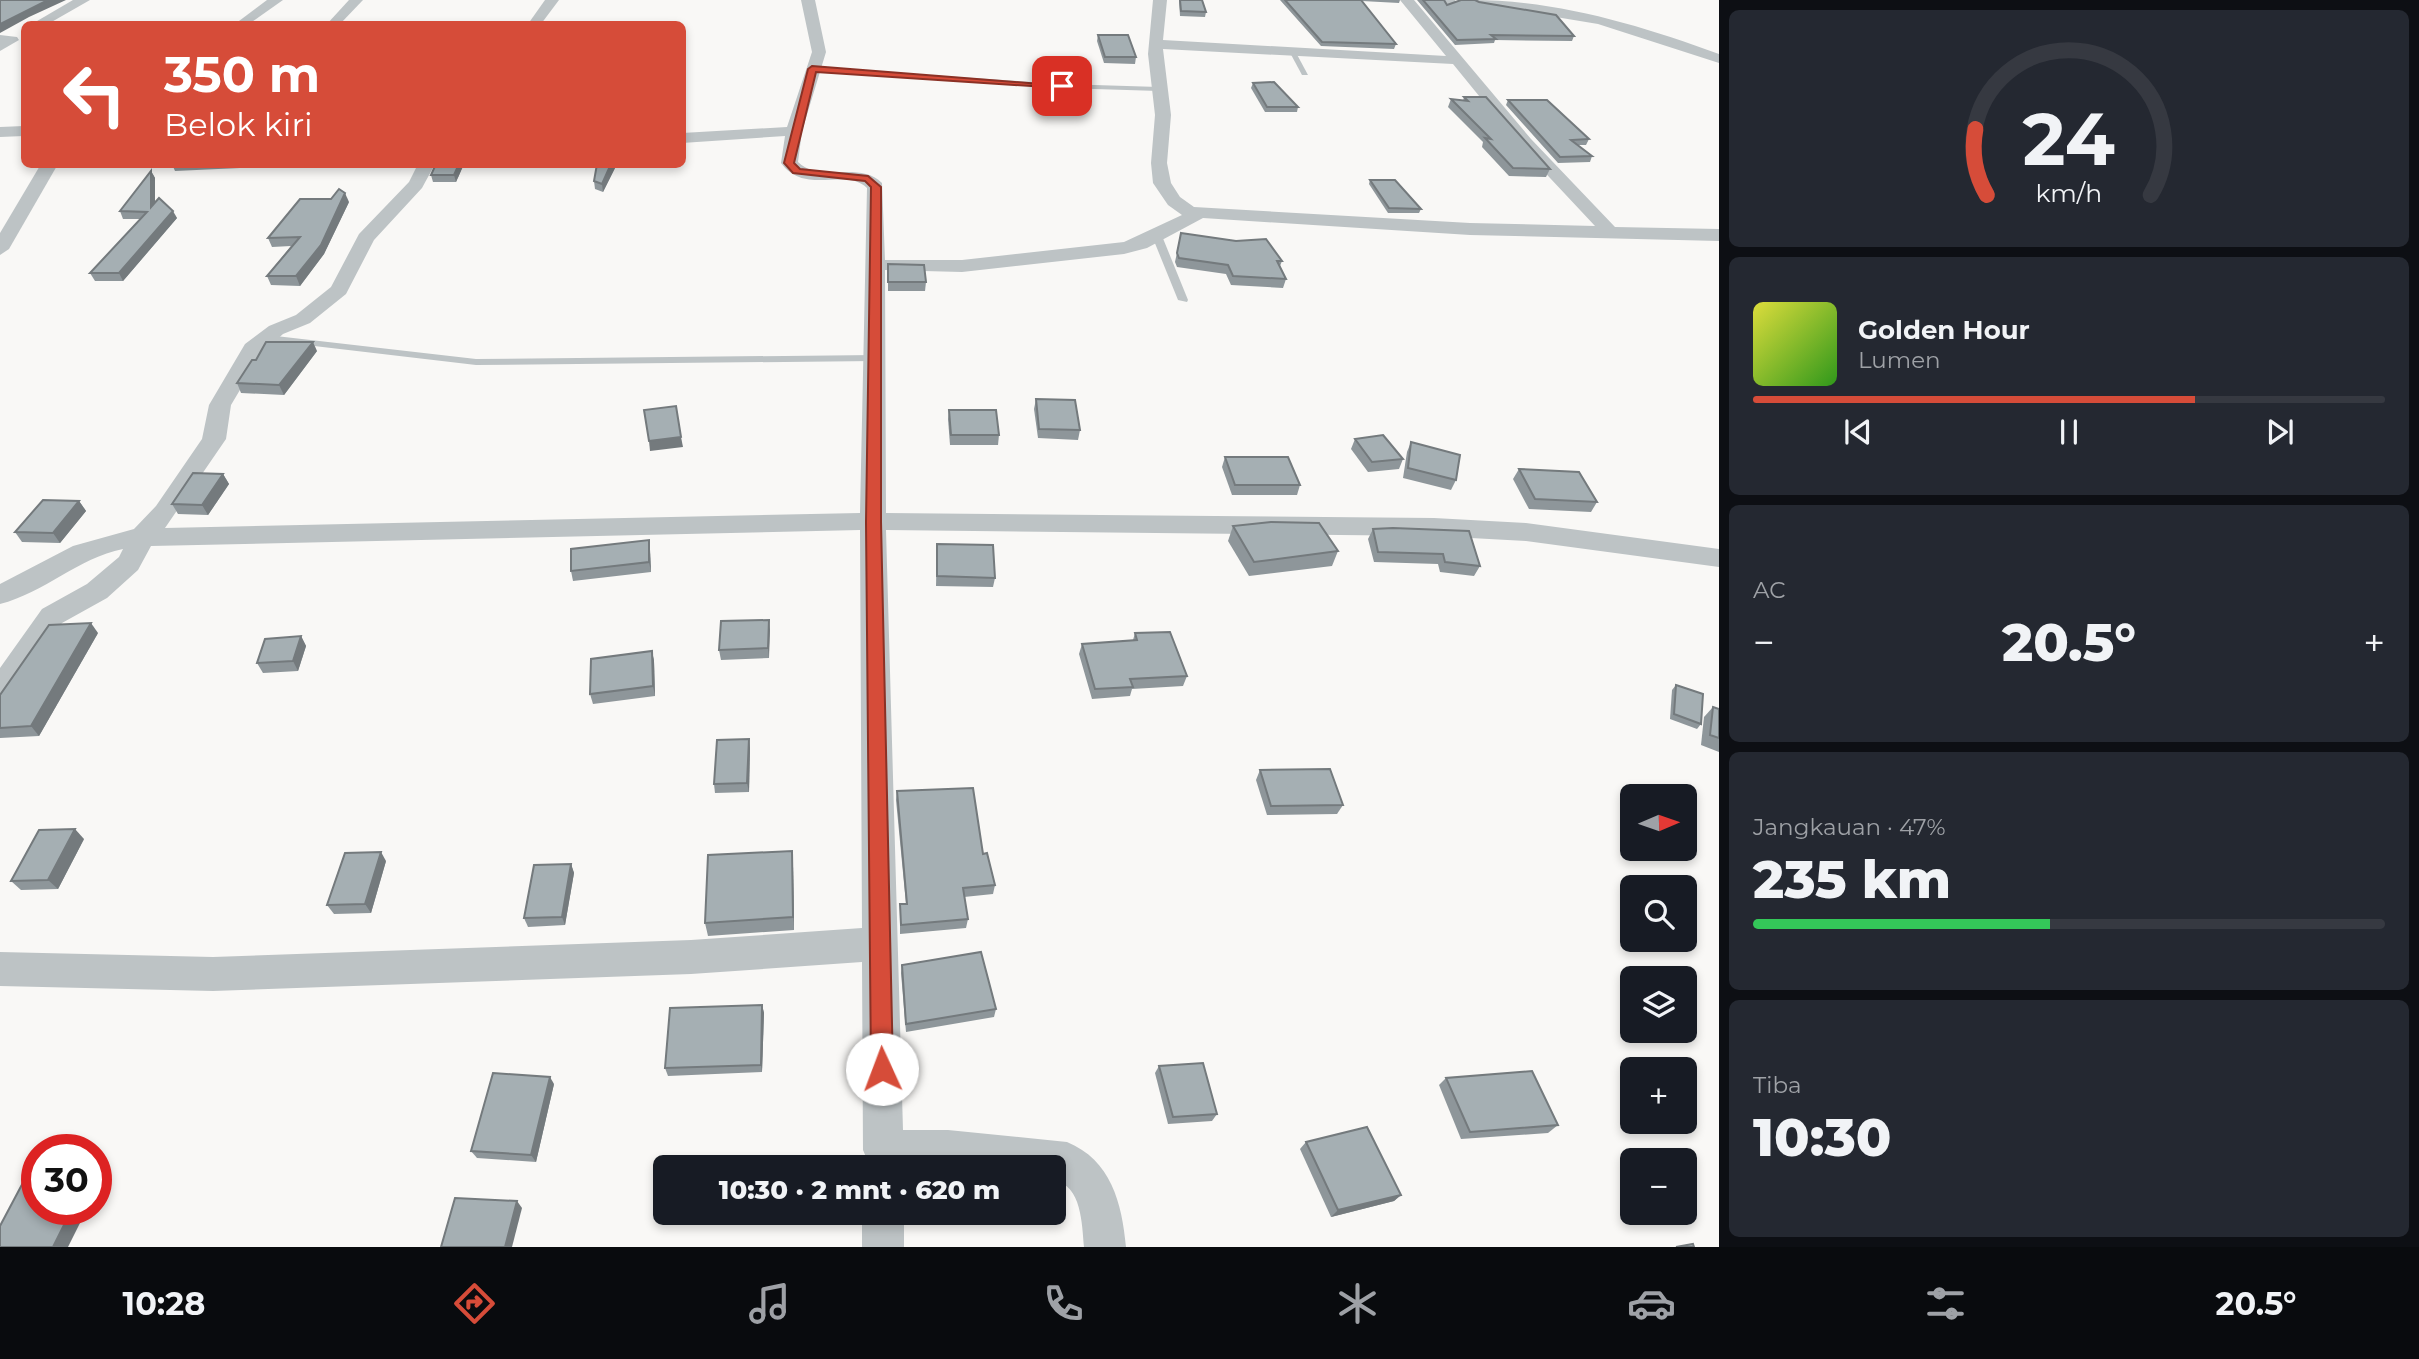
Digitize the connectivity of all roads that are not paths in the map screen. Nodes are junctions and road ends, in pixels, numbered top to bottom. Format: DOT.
graph roads {
  1 [pos="83,0"];
  2 [pos="276,0"];
  3 [pos="356,0"];
  4 [pos="552,0"];
  5 [pos="808,0"];
  6 [pos="1160,0"];
  7 [pos="1407,0"];
  8 [pos="1478,0"];
  9 [pos="1581,14"];
  10 [pos="44,21"];
  11 [pos="246,21"];
  12 [pos="336,21"];
  13 [pos="536,21"];
  14 [pos="1569,29"];
  15 [pos="1156,44"];
  16 [pos="1291,51"];
  17 [pos="1719,59"];
  18 [pos="1458,60"];
  19 [pos="812,69"];
  20 [pos="1305,73"];
  21 [pos="1159,89"];
  22 [pos="21,131"];
  23 [pos="794,131"];
  24 [pos="0,132"];
  25 [pos="686,138"];
  26 [pos="48,168"];
  27 [pos="425,168"];
  28 [pos="1197,214"];
  29 [pos="1610,232"];
  30 [pos="1709,235"];
  31 [pos="1157,236"];
  32 [pos="0,249"];
  33 [pos="1719,257"];
  34 [pos="875,265"];
  35 [pos="1183,300"];
  36 [pos="267,338"];
  37 [pos="875,358"];
  38 [pos="873,522"];
  39 [pos="142,537"];
  40 [pos="1719,558"];
  41 [pos="0,594"];
  42 [pos="0,691"];
  43 [pos="878,944"];
  44 [pos="0,969"];
  45 [pos="883,1155"];
  46 [pos="907,1155"];
  47 [pos="1002,1155"];
  48 [pos="1066,1161"];
  49 [pos="883,1225"];
  50 [pos="883,1247"];
  51 [pos="1105,1247"];
  1 -- 10 [label="street"];
  2 -- 11 [label="street"];
  3 -- 12 [label="street"];
  4 -- 13 [label="street"];
  5 -- 19 [label="street"];
  6 -- 15 [label="street"];
  7 -- 18 [label="street"];
  8 -- 9 [label="street"];
  9 -- 14 [label="street"];
  9 -- 17 [label="street"];
  15 -- 16 [label="street"];
  15 -- 21 [label="street"];
  16 -- 18 [label="street"];
  16 -- 20 [label="lane"];
  18 -- 29 [label="street"];
  19 -- 21 [label="lane"];
  19 -- 23 [label="street"];
  21 -- 28 [label="street"];
  22 -- 24 [label="street"];
  23 -- 25 [label="street"];
  23 -- 34 [label="street"];
  26 -- 32 [label="street"];
  27 -- 36 [label="street"];
  28 -- 29 [label="street"];
  28 -- 31 [label="street"];
  29 -- 30 [label="street"];
  30 -- 33 [label="street"];
  31 -- 34 [label="street"];
  31 -- 35 [label="lane"];
  34 -- 37 [label="street"];
  36 -- 37 [label="lane"];
  36 -- 39 [label="street"];
  37 -- 38 [label="street"];
  38 -- 39 [label="street"];
  38 -- 40 [label="street"];
  38 -- 43 [label="street"];
  39 -- 41 [label="street"];
  39 -- 42 [label="street"];
  43 -- 44 [label="street"];
  43 -- 45 [label="street"];
  46 -- 47 [label="street"];
  48 -- 51 [label="street"];
  49 -- 50 [label="street"];
}
